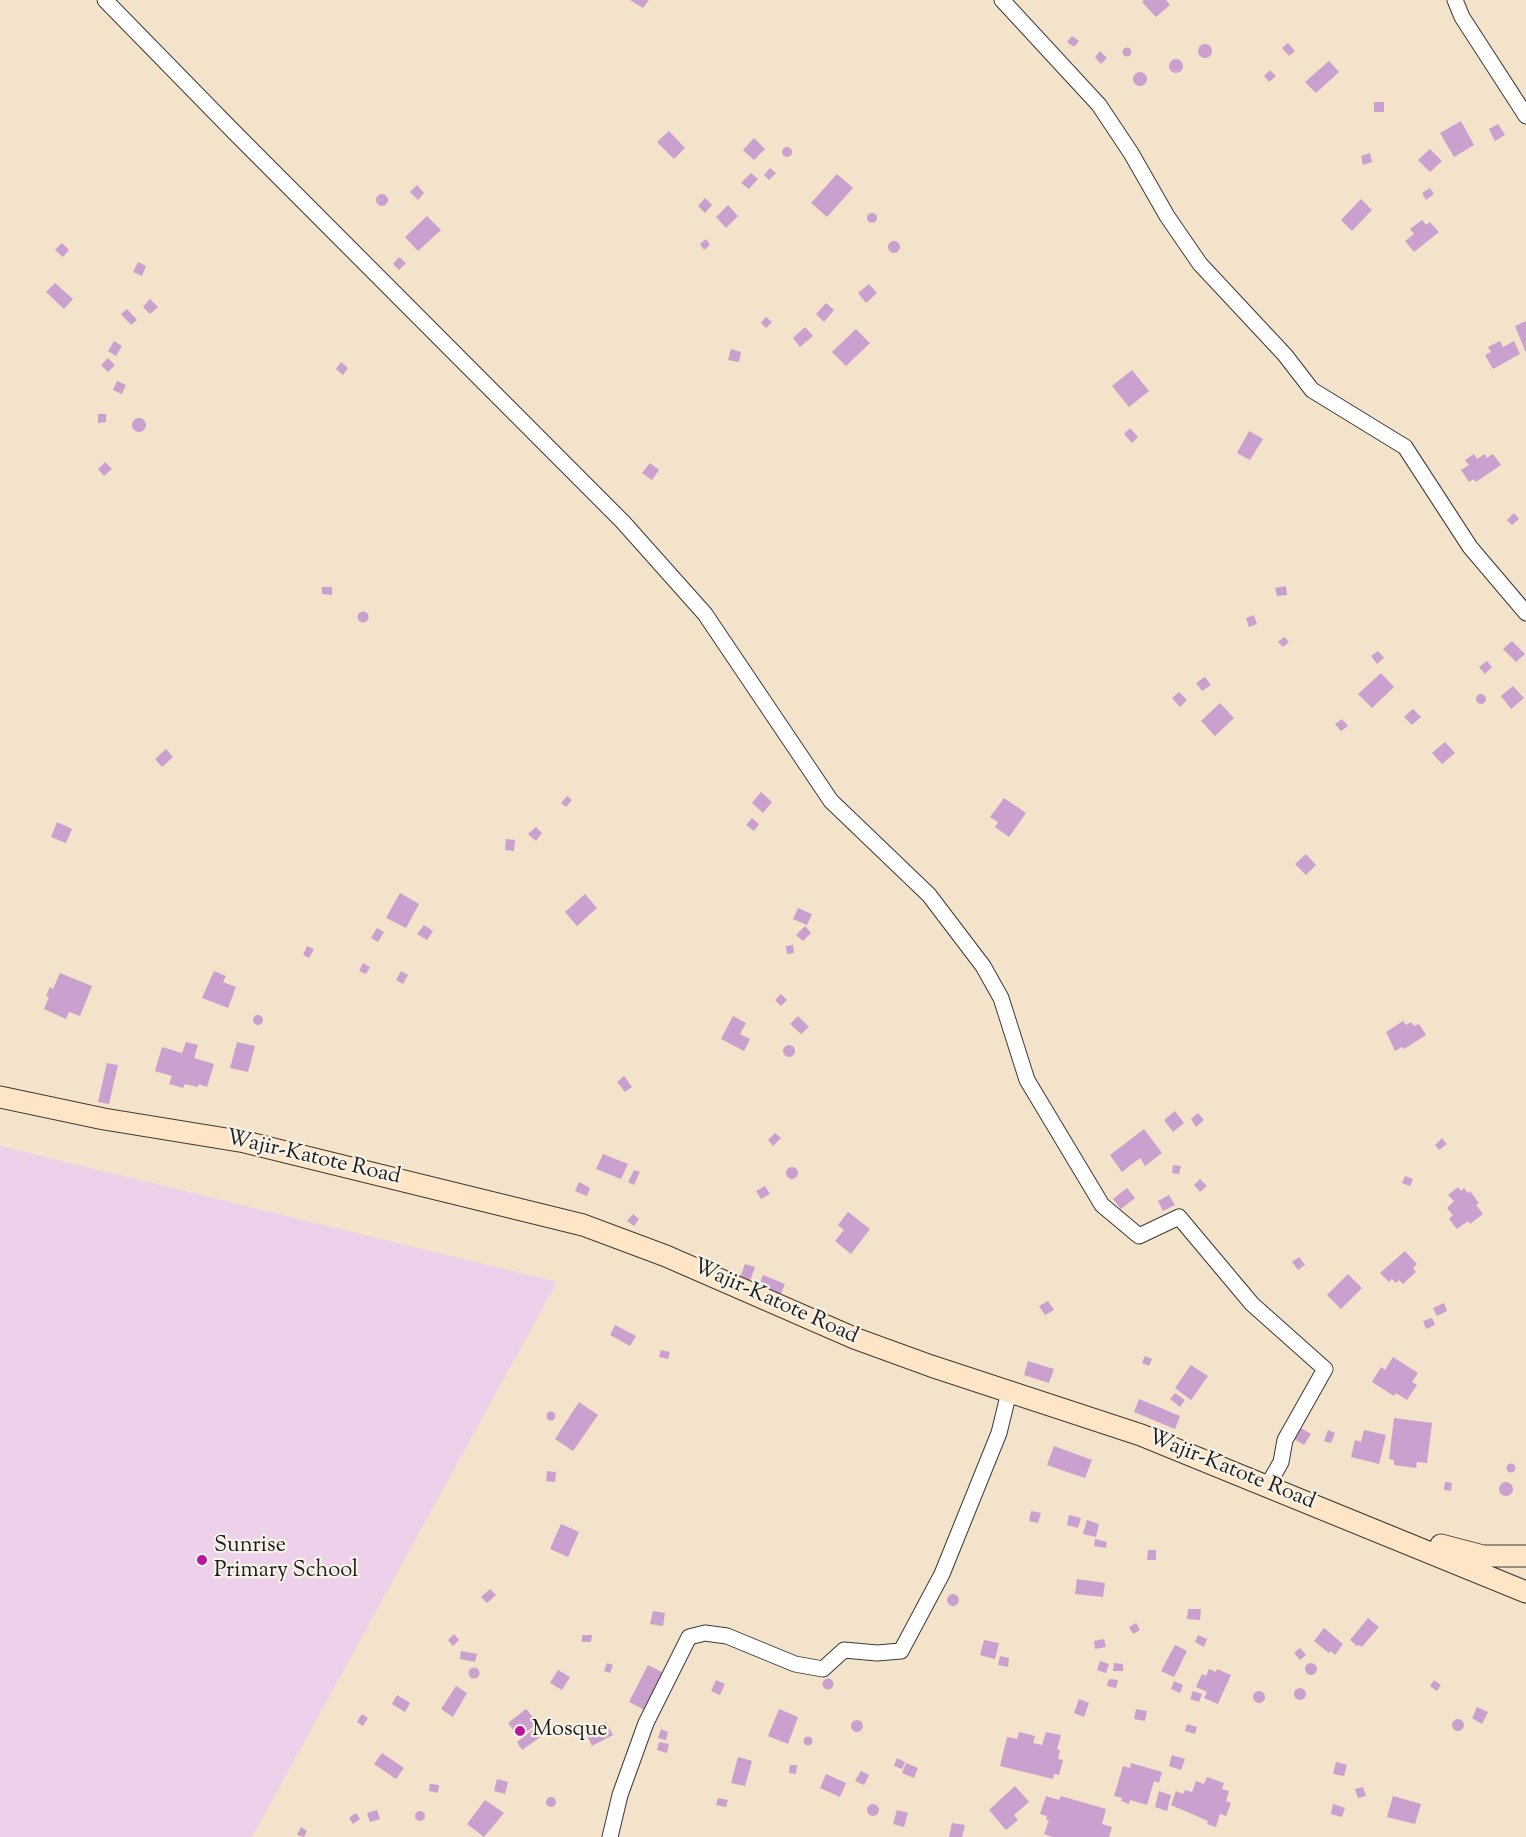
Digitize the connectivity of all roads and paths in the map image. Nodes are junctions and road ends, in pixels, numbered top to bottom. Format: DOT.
graph roads {
  1 [pos="105,0"];
  2 [pos="1002,0"];
  3 [pos="1455,0"];
  4 [pos="1526,116"];
  5 [pos="1526,613"];
  6 [pos="0,1097"];
  7 [pos="1009,1392"];
  8 [pos="1268,1485"];
  9 [pos="1364,1525"];
  10 [pos="1526,1556"];
  11 [pos="1526,1592"];
  12 [pos="610,1837"];
  1 -- 8 [label="street"];
  2 -- 5 [label="street"];
  3 -- 4 [label="street"];
  6 -- 7 [label="street, Wajir-Katote Road"];
  7 -- 8 [label="street, Wajir-Katote Road"];
  7 -- 12 [label="street"];
  8 -- 9 [label="street, Wajir-Katote Road"];
  9 -- 10 [label="street"];
  9 -- 11 [label="street, Wajir-Katote Road"];
}
